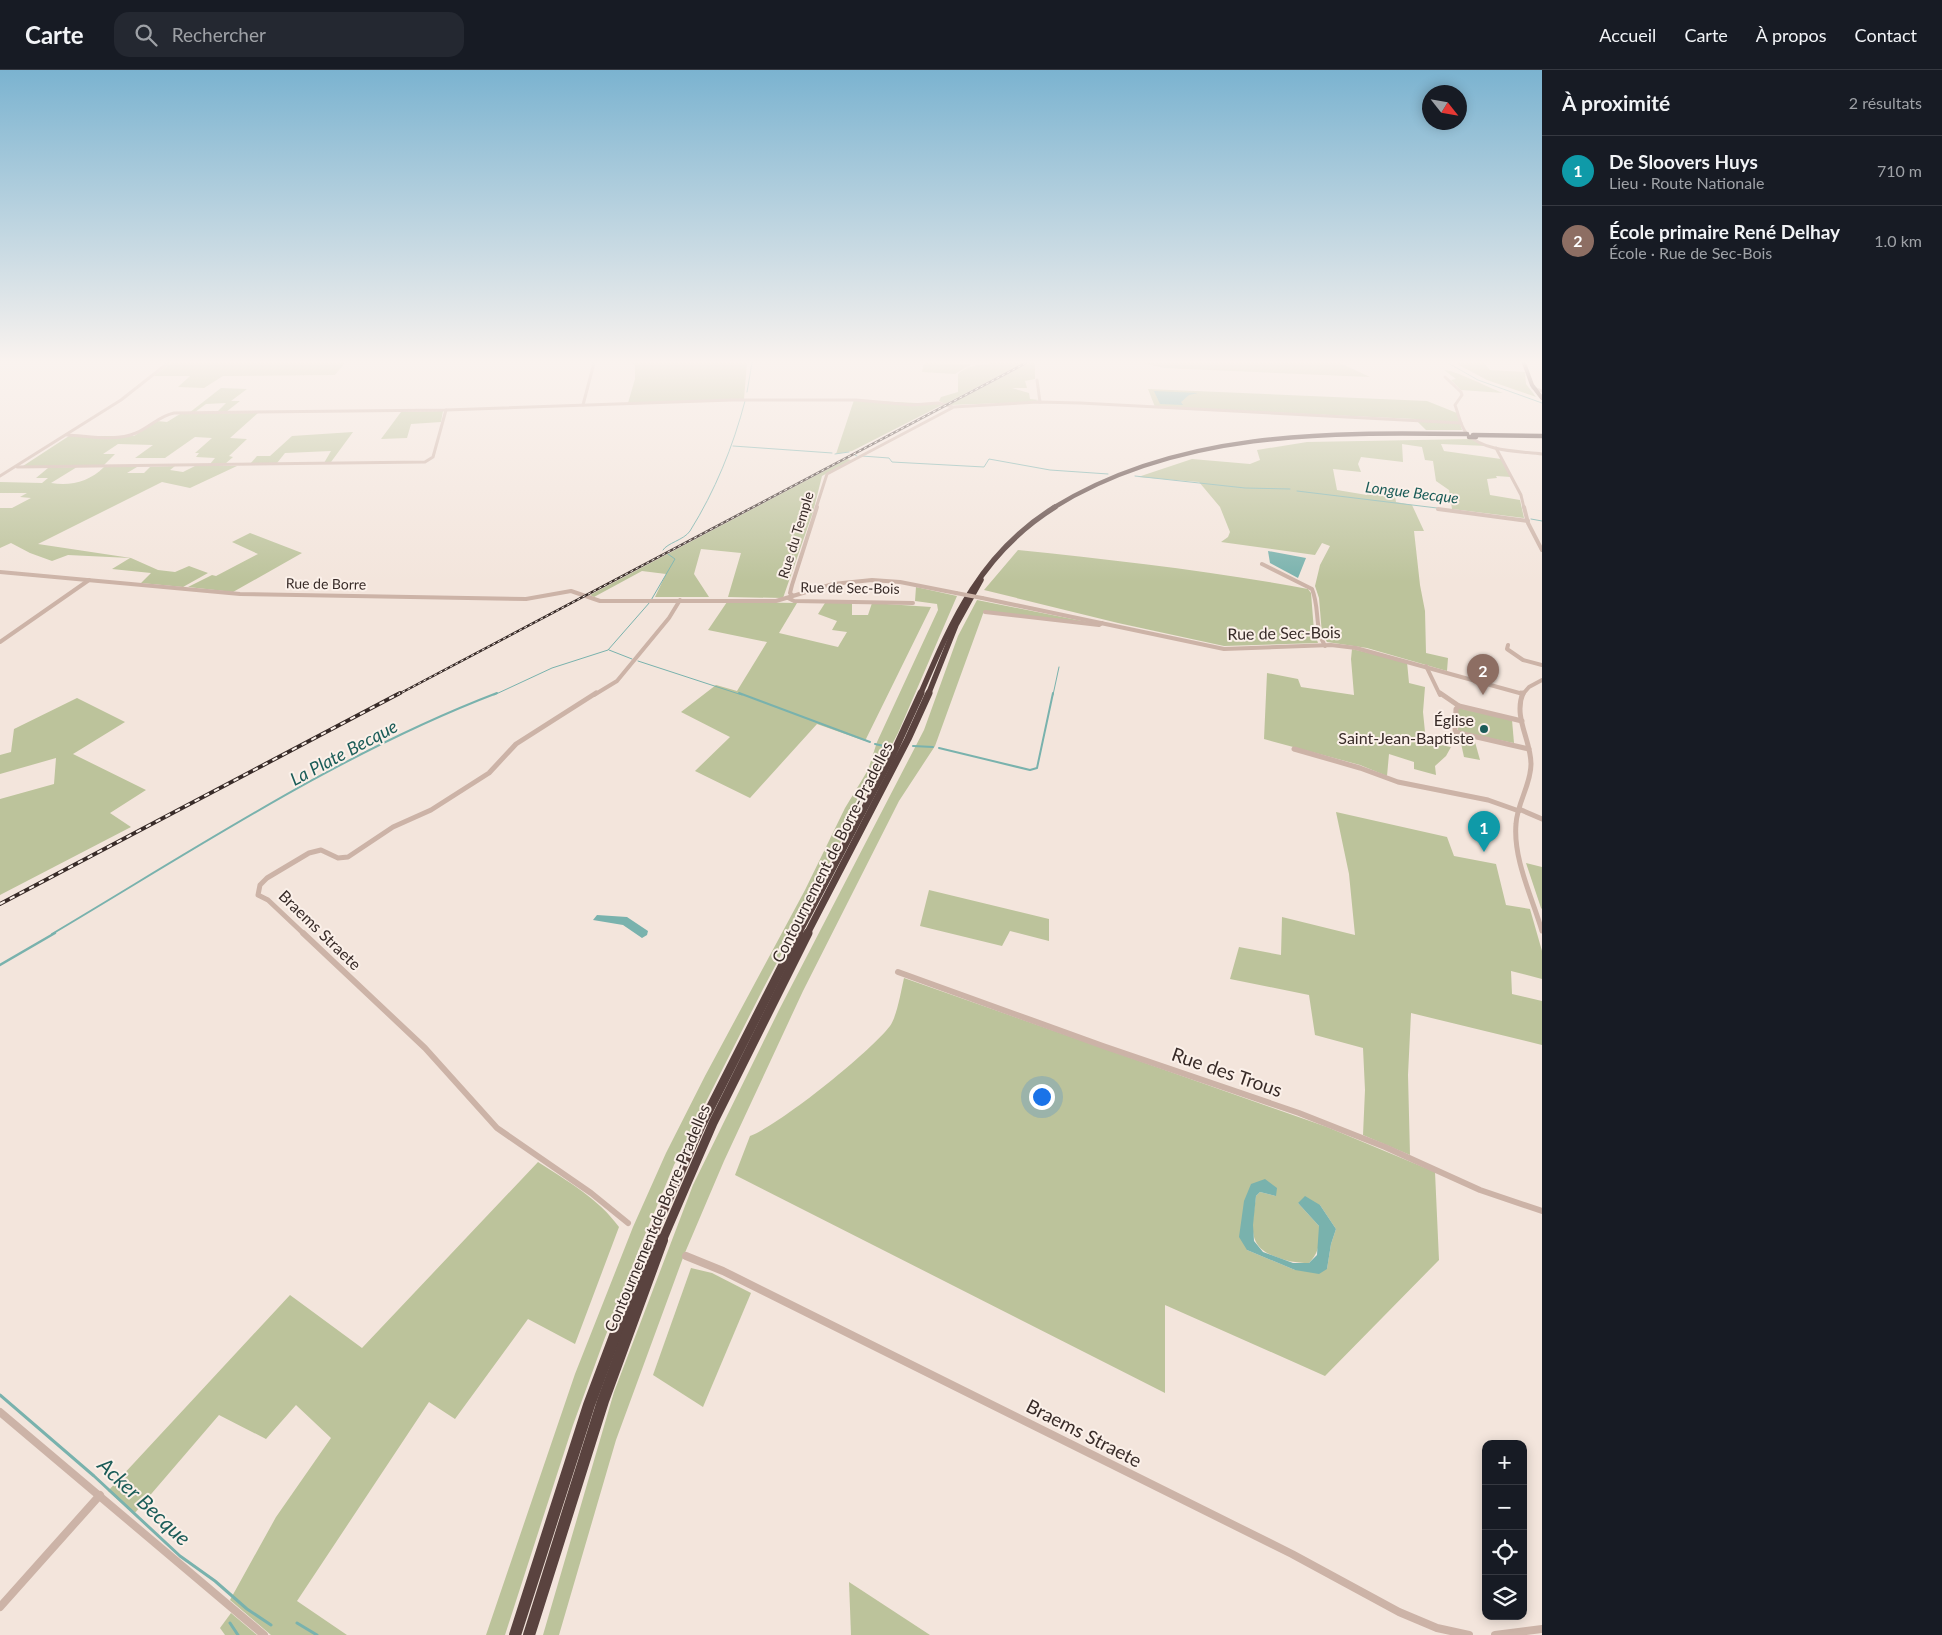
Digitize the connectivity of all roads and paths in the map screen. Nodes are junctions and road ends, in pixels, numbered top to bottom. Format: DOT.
graph roads {
  1 [pos="65,436"];
  2 [pos="439,436"];
  3 [pos="899,436"];
  4 [pos="1320,436"];
  5 [pos="1353,436"];
  6 [pos="1472,436"];
  7 [pos="1473,436"];
  8 [pos="1542,437"];
  9 [pos="1496,448"];
  10 [pos="1542,454"];
  11 [pos="17,467"];
  12 [pos="0,470"];
  13 [pos="11,470"];
  14 [pos="0,476"];
  15 [pos="1438,509"];
  16 [pos="1528,521"];
  17 [pos="1542,550"];
  18 [pos="1262,564"];
  19 [pos="0,572"];
  20 [pos="90,579"];
  21 [pos="792,595"];
  22 [pos="788,598"];
  23 [pos="651,600"];
  24 [pos="680,600"];
  25 [pos="913,603"];
  26 [pos="985,612"];
  27 [pos="1102,623"];
  28 [pos="0,642"];
  29 [pos="1508,645"];
  30 [pos="1325,646"];
  31 [pos="1542,665"];
  32 [pos="1426,666"];
  33 [pos="1542,680"];
  34 [pos="1522,694"];
  35 [pos="1459,706"];
  36 [pos="1522,721"];
  37 [pos="1294,749"];
  38 [pos="1529,749"];
  39 [pos="1519,810"];
  40 [pos="1542,819"];
  41 [pos="1542,931"];
  42 [pos="898,972"];
  43 [pos="1542,1210"];
  44 [pos="628,1222"];
  45 [pos="686,1256"];
  46 [pos="0,1412"];
  47 [pos="100,1495"];
  48 [pos="0,1607"];
  49 [pos="1542,1629"];
  50 [pos="264,1635"];
  51 [pos="515,1635"];
  52 [pos="529,1635"];
  53 [pos="1470,1635"];
  54 [pos="1495,1635"];
  1 -- 11 [label="street"];
  2 -- 11 [label="street"];
  3 -- 21 [label="street, Rue du Temple"];
  4 -- 51 [label="highway"];
  5 -- 52 [label="highway, Contournement de Borre-Pradelles"];
  6 -- 9 [label="street"];
  7 -- 8 [label="highway"];
  9 -- 10 [label="street"];
  9 -- 16 [label="street"];
  11 -- 13 [label="street"];
  12 -- 13 [label="street"];
  13 -- 14 [label="street"];
  15 -- 16 [label="street"];
  16 -- 17 [label="street"];
  18 -- 30 [label="street"];
  19 -- 20 [label="street, Rue de Borre"];
  20 -- 23 [label="street, Rue de Borre"];
  20 -- 28 [label="street"];
  21 -- 22 [label="street, Rue de Sec-Bois"];
  21 -- 27 [label="street, Rue de Sec-Bois, bridge"];
  22 -- 24 [label="street, Rue de Sec-Bois"];
  22 -- 25 [label="street, Rue de Sec-Bois"];
  23 -- 24 [label="street, Rue de Sec-Bois"];
  24 -- 44 [label="street, Braems Straete"];
  26 -- 27 [label="street, Rue de Sec-Bois"];
  27 -- 30 [label="street, Rue de Sec-Bois"];
  29 -- 31 [label="street"];
  30 -- 32 [label="street, Rue de Sec-Bois"];
  32 -- 34 [label="street, Rue de Sec-Bois"];
  32 -- 35 [label="street"];
  33 -- 34 [label="street"];
  34 -- 36 [label="street"];
  35 -- 36 [label="street"];
  35 -- 38 [label="street"];
  36 -- 38 [label="street"];
  37 -- 39 [label="street"];
  38 -- 39 [label="street"];
  39 -- 40 [label="street"];
  39 -- 41 [label="street"];
  42 -- 43 [label="street, Rue des Trous"];
  45 -- 53 [label="street, Braems Straete"];
  46 -- 47 [label="street"];
  47 -- 48 [label="street"];
  47 -- 50 [label="street"];
  49 -- 54 [label="street"];
}
